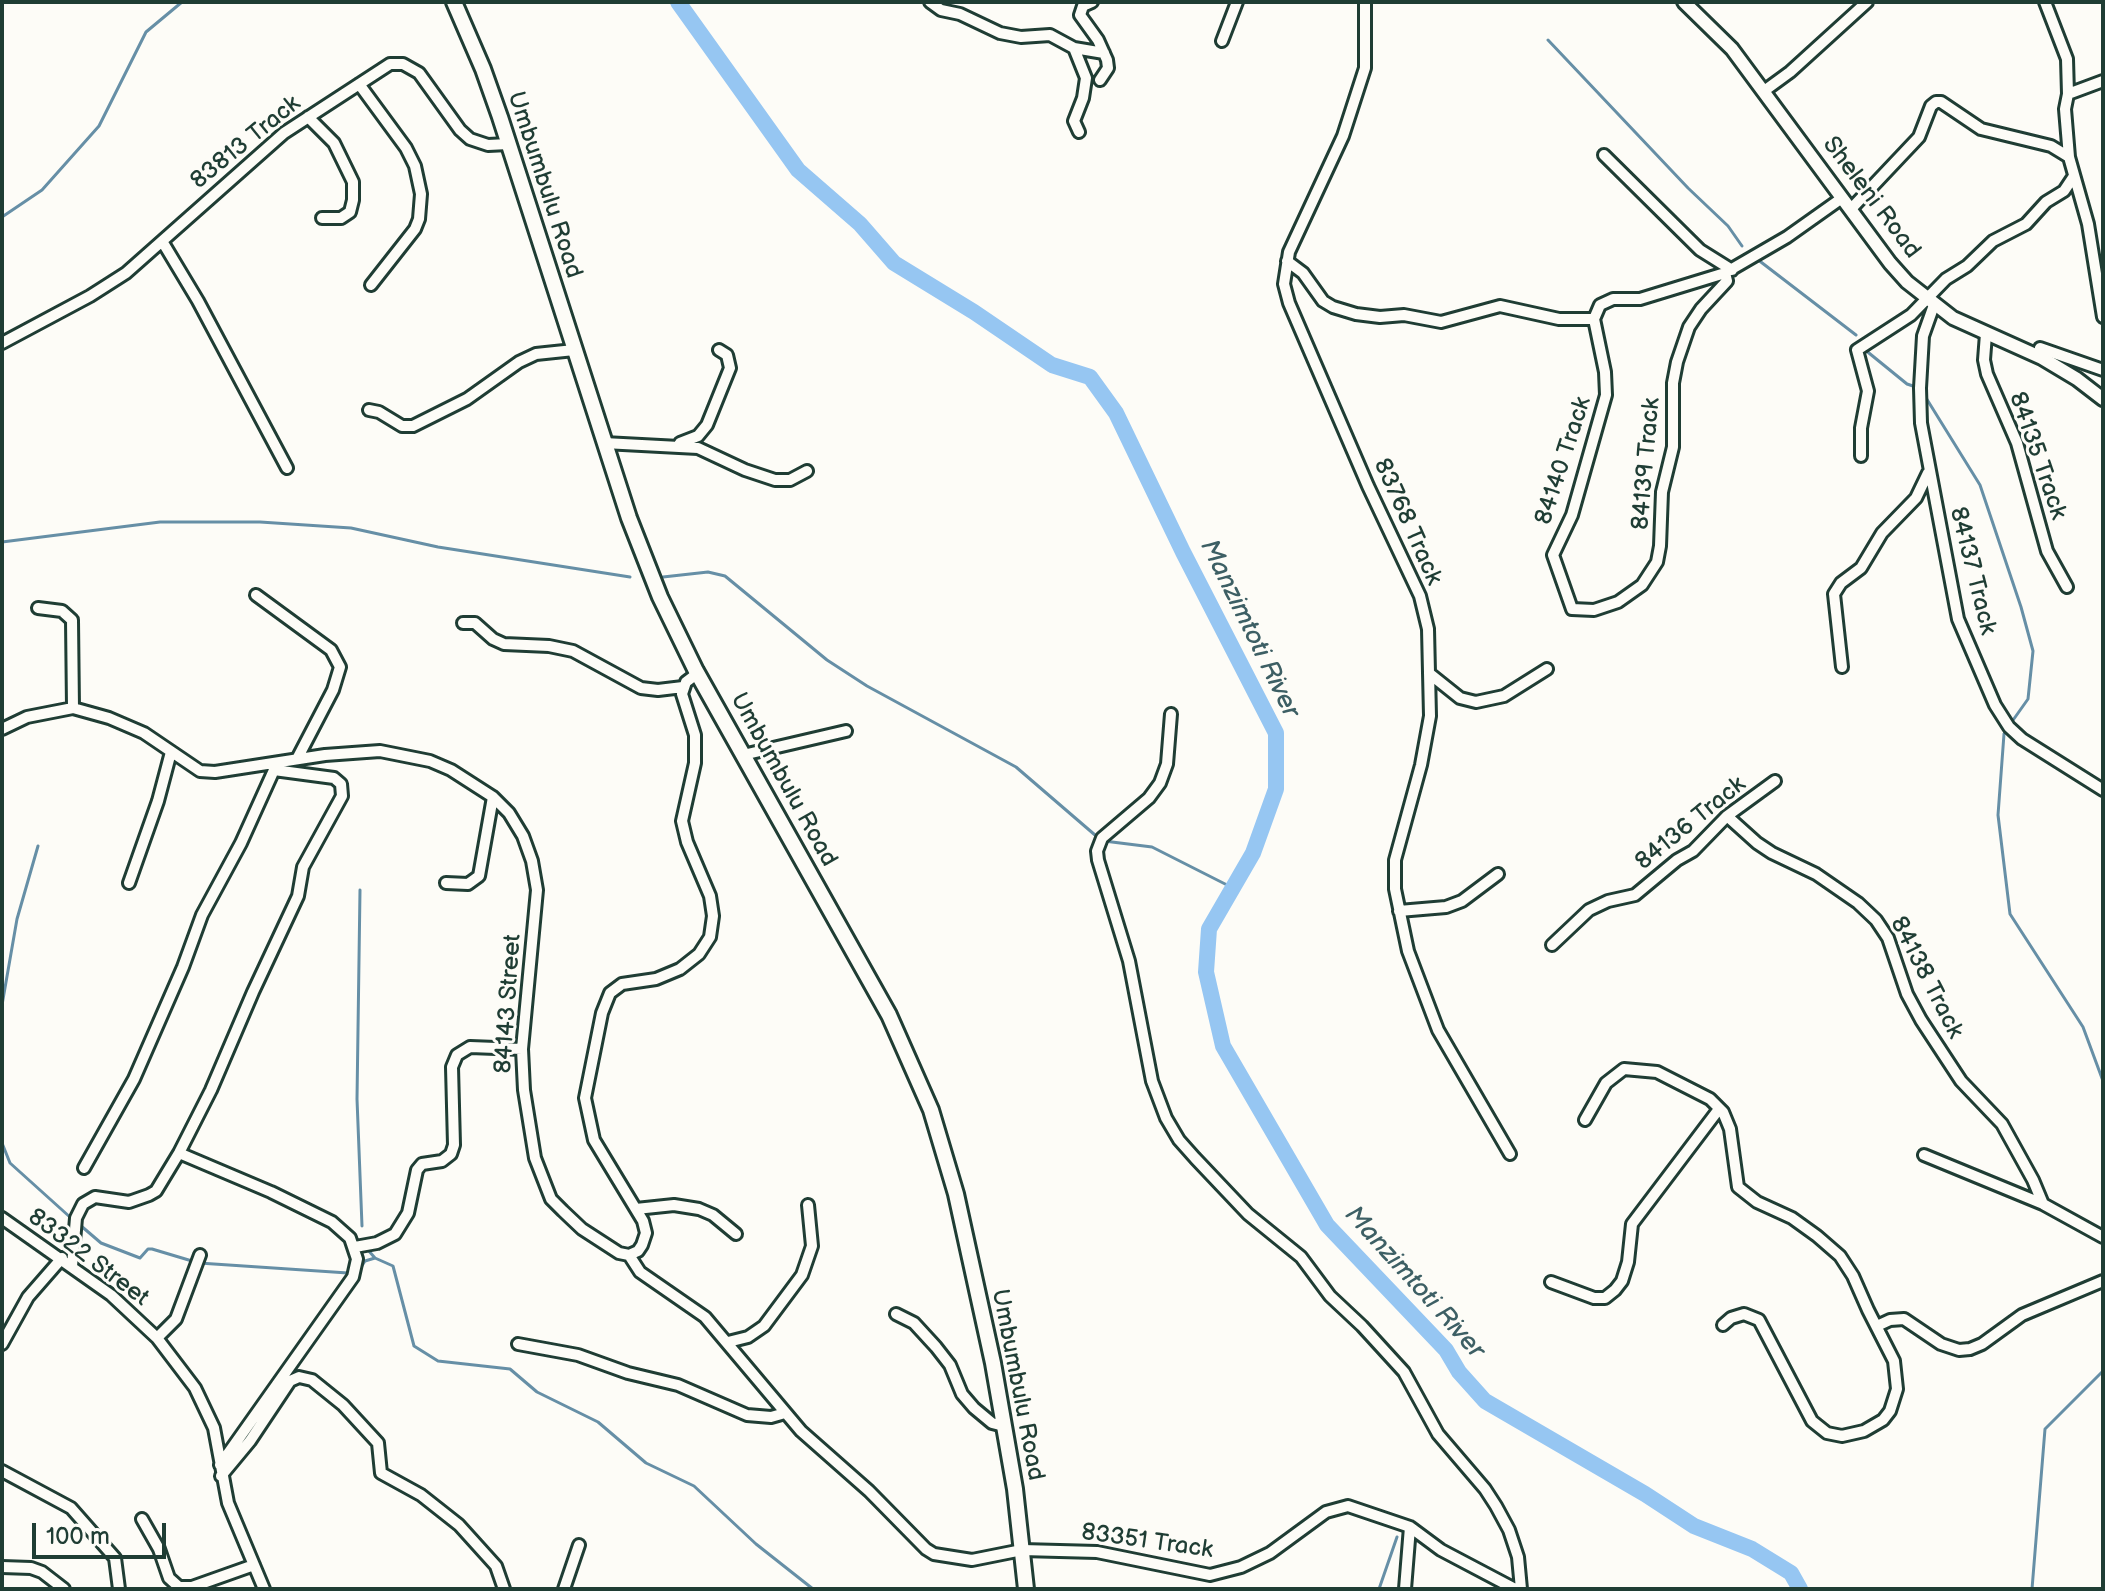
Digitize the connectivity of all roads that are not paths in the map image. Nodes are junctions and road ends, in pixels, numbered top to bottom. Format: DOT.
graph roads {
  1 [pos="454,2"];
  2 [pos="930,2"];
  3 [pos="1092,2"];
  4 [pos="1237,2"];
  5 [pos="1365,2"];
  6 [pos="1684,2"];
  7 [pos="1867,2"];
  8 [pos="2045,2"];
  9 [pos="1222,41"];
  10 [pos="1074,48"];
  11 [pos="1104,53"];
  12 [pos="1100,80"];
  13 [pos="2103,81"];
  14 [pos="359,84"];
  15 [pos="1764,91"];
  16 [pos="2068,94"];
  17 [pos="308,117"];
  18 [pos="1079,132"];
  19 [pos="508,144"];
  20 [pos="1604,155"];
  21 [pos="2069,157"];
  22 [pos="2074,176"];
  23 [pos="1842,198"];
  24 [pos="1851,209"];
  25 [pos="322,218"];
  26 [pos="162,241"];
  27 [pos="1287,261"];
  28 [pos="1728,275"];
  29 [pos="371,285"];
  30 [pos="1930,302"];
  31 [pos="2103,317"];
  32 [pos="1594,319"];
  33 [pos="1986,334"];
  34 [pos="2,343"];
  35 [pos="2040,348"];
  36 [pos="574,350"];
  37 [pos="719,350"];
  38 [pos="2103,370"];
  39 [pos="2103,399"];
  40 [pos="369,410"];
  41 [pos="604,443"];
  42 [pos="674,445"];
  43 [pos="1861,456"];
  44 [pos="287,468"];
  45 [pos="807,471"];
  46 [pos="1929,471"];
  47 [pos="2067,587"];
  48 [pos="256,595"];
  49 [pos="38,608"];
  50 [pos="1572,609"];
  51 [pos="463,623"];
  52 [pos="1842,667"];
  53 [pos="1547,669"];
  54 [pos="698,673"];
  55 [pos="1430,674"];
  56 [pos="683,687"];
  57 [pos="73,708"];
  58 [pos="1171,714"];
  59 [pos="2,729"];
  60 [pos="846,731"];
  61 [pos="171,752"];
  62 [pos="743,755"];
  63 [pos="297,759"];
  64 [pos="273,767"];
  65 [pos="1775,781"];
  66 [pos="2103,790"];
  67 [pos="493,797"];
  68 [pos="1727,816"];
  69 [pos="1498,874"];
  70 [pos="129,883"];
  71 [pos="446,883"];
  72 [pos="1399,911"];
  73 [pos="1552,945"];
  74 [pos="522,1049"];
  75 [pos="1719,1109"];
  76 [pos="1585,1120"];
  77 [pos="179,1153"];
  78 [pos="1510,1154"];
  79 [pos="1924,1155"];
  80 [pos="84,1168"];
  81 [pos="2043,1204"];
  82 [pos="808,1205"];
  83 [pos="636,1209"];
  84 [pos="2,1218"];
  85 [pos="736,1234"];
  86 [pos="2103,1237"];
  87 [pos="355,1247"];
  88 [pos="200,1255"];
  89 [pos="629,1255"];
  90 [pos="62,1258"];
  91 [pos="72,1266"];
  92 [pos="2103,1281"];
  93 [pos="1551,1282"];
  94 [pos="896,1314"];
  95 [pos="1723,1325"];
  96 [pos="1877,1326"];
  97 [pos="157,1338"];
  98 [pos="728,1342"];
  99 [pos="2,1344"];
  100 [pos="518,1344"];
  101 [pos="785,1413"];
  102 [pos="1004,1426"];
  103 [pos="220,1470"];
  104 [pos="2,1471"];
  105 [pos="142,1519"];
  106 [pos="1410,1527"];
  107 [pos="579,1545"];
  108 [pos="1022,1550"];
  109 [pos="254,1565"];
  110 [pos="2,1567"];
  111 [pos="64,1589"];
  112 [pos="119,1589"];
  113 [pos="264,1589"];
  114 [pos="504,1589"];
  115 [pos="564,1589"];
  116 [pos="1026,1589"];
  117 [pos="1405,1589"];
  118 [pos="1518,1589"];
  1 -- 19 [label="main road, Umbumbulu Road"];
  2 -- 10 [label="street"];
  3 -- 11 [label="street"];
  4 -- 9 [label="street"];
  5 -- 27 [label="street, 83768 Track"];
  6 -- 15 [label="street, Sheleni Road"];
  7 -- 15 [label="street"];
  8 -- 16 [label="street"];
  10 -- 11 [label="street"];
  10 -- 18 [label="street"];
  11 -- 12 [label="street"];
  13 -- 16 [label="street"];
  14 -- 17 [label="street, 83813 Track"];
  14 -- 19 [label="street, 83813 Track"];
  14 -- 29 [label="street"];
  15 -- 23 [label="street, Sheleni Road"];
  16 -- 21 [label="street"];
  17 -- 25 [label="street"];
  17 -- 26 [label="street, 83813 Track"];
  19 -- 36 [label="main road, Umbumbulu Road"];
  20 -- 28 [label="street"];
  21 -- 22 [label="street"];
  21 -- 24 [label="street"];
  22 -- 30 [label="street"];
  22 -- 31 [label="street"];
  23 -- 24 [label="street, Sheleni Road"];
  23 -- 28 [label="street"];
  24 -- 30 [label="street, Sheleni Road"];
  26 -- 34 [label="street, 83813 Track"];
  26 -- 44 [label="street"];
  27 -- 32 [label="street"];
  27 -- 55 [label="street, 83768 Track"];
  28 -- 32 [label="street"];
  28 -- 50 [label="street, 84139 Track"];
  30 -- 33 [label="street, Sheleni Road"];
  30 -- 43 [label="street"];
  30 -- 46 [label="street, 84137 Track"];
  32 -- 50 [label="street, 84140 Track"];
  33 -- 39 [label="street, Sheleni Road"];
  33 -- 47 [label="street, 84135 Track"];
  35 -- 38 [label="street"];
  36 -- 40 [label="street"];
  36 -- 41 [label="main road, Umbumbulu Road"];
  37 -- 42 [label="street"];
  41 -- 42 [label="street"];
  41 -- 54 [label="main road, Umbumbulu Road"];
  42 -- 45 [label="street"];
  46 -- 52 [label="street"];
  46 -- 66 [label="street, 84137 Track"];
  48 -- 63 [label="street"];
  49 -- 57 [label="street"];
  51 -- 56 [label="street"];
  53 -- 55 [label="street"];
  54 -- 56 [label="street"];
  54 -- 62 [label="main road, Umbumbulu Road"];
  55 -- 72 [label="street, 83768 Track"];
  56 -- 83 [label="street"];
  57 -- 59 [label="street, 84143 Street"];
  57 -- 61 [label="street, 84143 Street"];
  58 -- 118 [label="street"];
  60 -- 62 [label="street"];
  61 -- 64 [label="street, 84143 Street"];
  61 -- 70 [label="street"];
  62 -- 102 [label="main road, Umbumbulu Road"];
  63 -- 64 [label="street, 84143 Street"];
  63 -- 67 [label="street, 84143 Street"];
  64 -- 77 [label="street"];
  64 -- 80 [label="street"];
  65 -- 68 [label="street, 84136 Track"];
  67 -- 71 [label="street"];
  67 -- 74 [label="street, 84143 Street"];
  68 -- 73 [label="street, 84136 Track"];
  68 -- 81 [label="street, 84138 Track"];
  69 -- 72 [label="street"];
  72 -- 78 [label="street, 83768 Track"];
  74 -- 87 [label="street"];
  74 -- 89 [label="street, 84143 Street"];
  75 -- 76 [label="street"];
  75 -- 93 [label="street"];
  75 -- 96 [label="street"];
  77 -- 87 [label="street"];
  77 -- 91 [label="street"];
  79 -- 81 [label="street"];
  81 -- 86 [label="street"];
  82 -- 98 [label="street"];
  83 -- 85 [label="street"];
  83 -- 89 [label="street"];
  84 -- 90 [label="street, 83322 Street"];
  87 -- 103 [label="street"];
  88 -- 97 [label="street"];
  89 -- 98 [label="street, 84143 Street"];
  90 -- 91 [label="street, 83322 Street"];
  90 -- 99 [label="street"];
  91 -- 97 [label="street, 83322 Street"];
  92 -- 96 [label="street"];
  94 -- 102 [label="street"];
  95 -- 96 [label="street"];
  97 -- 103 [label="street, 83322 Street"];
  98 -- 101 [label="street, 84143 Street"];
  100 -- 101 [label="street"];
  101 -- 108 [label="street, 83351 Track"];
  102 -- 108 [label="main road, Umbumbulu Road"];
  103 -- 109 [label="street, 83322 Street"];
  103 -- 114 [label="street"];
  104 -- 112 [label="street"];
  105 -- 109 [label="street"];
  106 -- 108 [label="street, 83351 Track"];
  106 -- 117 [label="street"];
  106 -- 118 [label="street, 83351 Track"];
  107 -- 115 [label="street"];
  108 -- 116 [label="main road, Umbumbulu Road"];
  109 -- 113 [label="street, 83322 Street"];
  110 -- 111 [label="street"];
}
